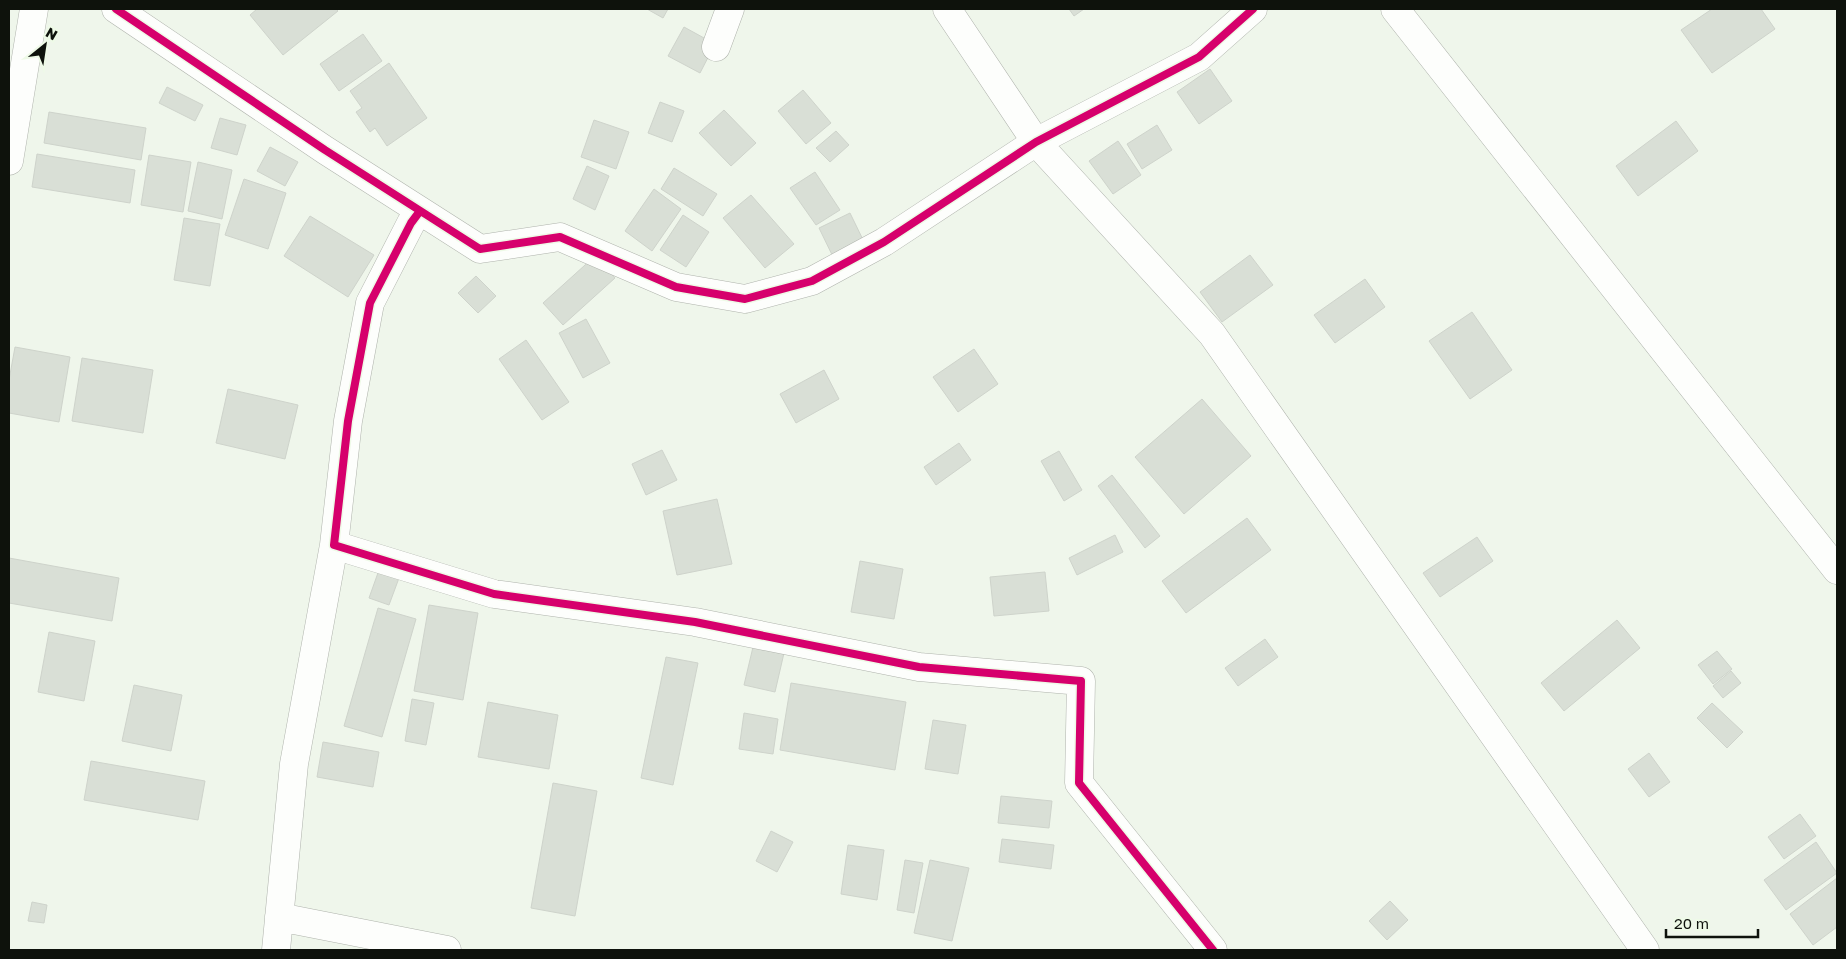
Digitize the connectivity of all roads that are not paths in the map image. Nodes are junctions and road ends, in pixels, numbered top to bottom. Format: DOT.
graph roads {
  1 [pos="34,9"];
  2 [pos="116,9"];
  3 [pos="730,9"];
  4 [pos="947,9"];
  5 [pos="1253,9"];
  6 [pos="1395,9"];
  7 [pos="716,47"];
  8 [pos="1036,142"];
  9 [pos="9,161"];
  10 [pos="420,211"];
  11 [pos="334,544"];
  12 [pos="1837,570"];
  13 [pos="279,917"];
  14 [pos="276,950"];
  15 [pos="447,950"];
  16 [pos="1212,950"];
  17 [pos="1645,950"];
  1 -- 9 [label="street"];
  2 -- 10 [label="street"];
  3 -- 7 [label="street"];
  4 -- 8 [label="street"];
  5 -- 8 [label="street"];
  6 -- 12 [label="street"];
  8 -- 10 [label="street"];
  8 -- 17 [label="street"];
  10 -- 11 [label="street"];
  11 -- 13 [label="street"];
  11 -- 16 [label="street"];
  13 -- 14 [label="street"];
  13 -- 15 [label="street"];
}
